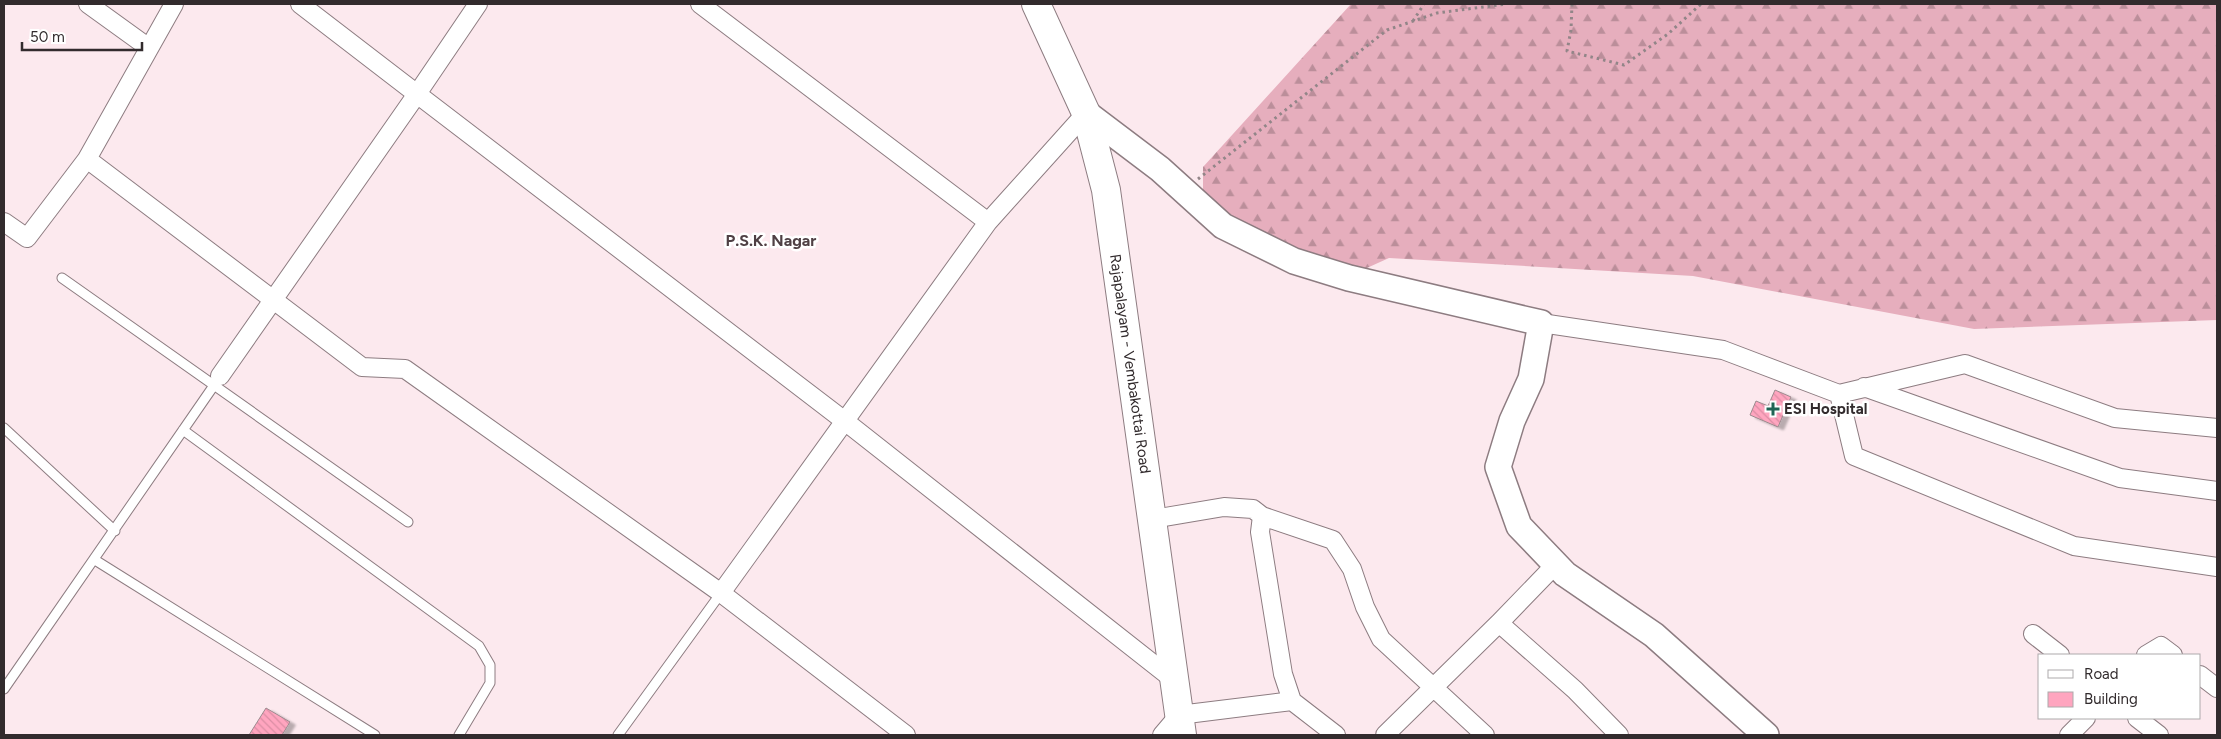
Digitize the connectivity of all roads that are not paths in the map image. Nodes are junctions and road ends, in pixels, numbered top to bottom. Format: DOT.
graph roads {
  1 [pos="88,4"];
  2 [pos="174,4"];
  3 [pos="300,4"];
  4 [pos="478,4"];
  5 [pos="700,4"];
  6 [pos="1036,5"];
  7 [pos="149,48"];
  8 [pos="417,94"];
  9 [pos="1086,112"];
  10 [pos="87,159"];
  11 [pos="4,222"];
  12 [pos="988,222"];
  13 [pos="62,278"];
  14 [pos="272,300"];
  15 [pos="1541,323"];
  16 [pos="217,381"];
  17 [pos="1864,388"];
  18 [pos="1839,394"];
  19 [pos="846,422"];
  20 [pos="4,428"];
  21 [pos="2217,428"];
  22 [pos="183,430"];
  23 [pos="2217,491"];
  24 [pos="1262,516"];
  25 [pos="1153,519"];
  26 [pos="408,522"];
  27 [pos="115,531"];
  28 [pos="95,560"];
  29 [pos="1556,564"];
  30 [pos="2217,567"];
  31 [pos="721,593"];
  32 [pos="1499,623"];
  33 [pos="2033,634"];
  34 [pos="2059,654"];
  35 [pos="2148,654"];
  36 [pos="2172,654"];
  37 [pos="2201,676"];
  38 [pos="1175,680"];
  39 [pos="1432,688"];
  40 [pos="2217,688"];
  41 [pos="4,689"];
  42 [pos="1292,701"];
  43 [pos="2085,719"];
  44 [pos="2138,719"];
  45 [pos="1181,725"];
  46 [pos="375,735"];
  47 [pos="459,735"];
  48 [pos="618,735"];
  49 [pos="906,735"];
  50 [pos="1162,735"];
  51 [pos="1336,735"];
  52 [pos="1385,735"];
  53 [pos="1485,735"];
  54 [pos="1619,735"];
  55 [pos="1766,735"];
  56 [pos="2069,735"];
  57 [pos="2159,735"];
  1 -- 7 [label="street"];
  2 -- 7 [label="street"];
  3 -- 8 [label="street"];
  4 -- 8 [label="street"];
  5 -- 12 [label="street"];
  6 -- 9 [label="main road, Rajapalayam - Vembakottai Road"];
  7 -- 10 [label="street"];
  8 -- 14 [label="street"];
  8 -- 19 [label="street"];
  9 -- 12 [label="street"];
  9 -- 15 [label="street"];
  9 -- 25 [label="main road, Rajapalayam - Vembakottai Road"];
  10 -- 11 [label="street"];
  10 -- 14 [label="street"];
  12 -- 19 [label="street"];
  13 -- 16 [label="lane"];
  14 -- 16 [label="street"];
  14 -- 31 [label="street"];
  15 -- 18 [label="street"];
  15 -- 29 [label="street"];
  16 -- 22 [label="lane"];
  16 -- 26 [label="lane"];
  17 -- 18 [label="street"];
  17 -- 21 [label="street"];
  17 -- 23 [label="street"];
  18 -- 30 [label="street"];
  19 -- 31 [label="street"];
  19 -- 38 [label="street"];
  20 -- 27 [label="lane"];
  22 -- 27 [label="lane"];
  22 -- 47 [label="lane"];
  24 -- 25 [label="street"];
  24 -- 39 [label="street"];
  24 -- 42 [label="street"];
  25 -- 38 [label="main road, Rajapalayam - Vembakottai Road"];
  27 -- 28 [label="lane"];
  28 -- 41 [label="lane"];
  28 -- 46 [label="lane"];
  29 -- 32 [label="street"];
  29 -- 55 [label="street"];
  31 -- 48 [label="lane"];
  31 -- 49 [label="street"];
  32 -- 39 [label="street"];
  32 -- 54 [label="street"];
  33 -- 34 [label="street"];
  35 -- 36 [label="street"];
  37 -- 40 [label="street"];
  38 -- 45 [label="main road, Rajapalayam - Vembakottai Road"];
  39 -- 52 [label="street"];
  39 -- 53 [label="street"];
  42 -- 45 [label="street"];
  42 -- 51 [label="street"];
  43 -- 56 [label="street"];
  44 -- 57 [label="street"];
  45 -- 50 [label="street"];
}
